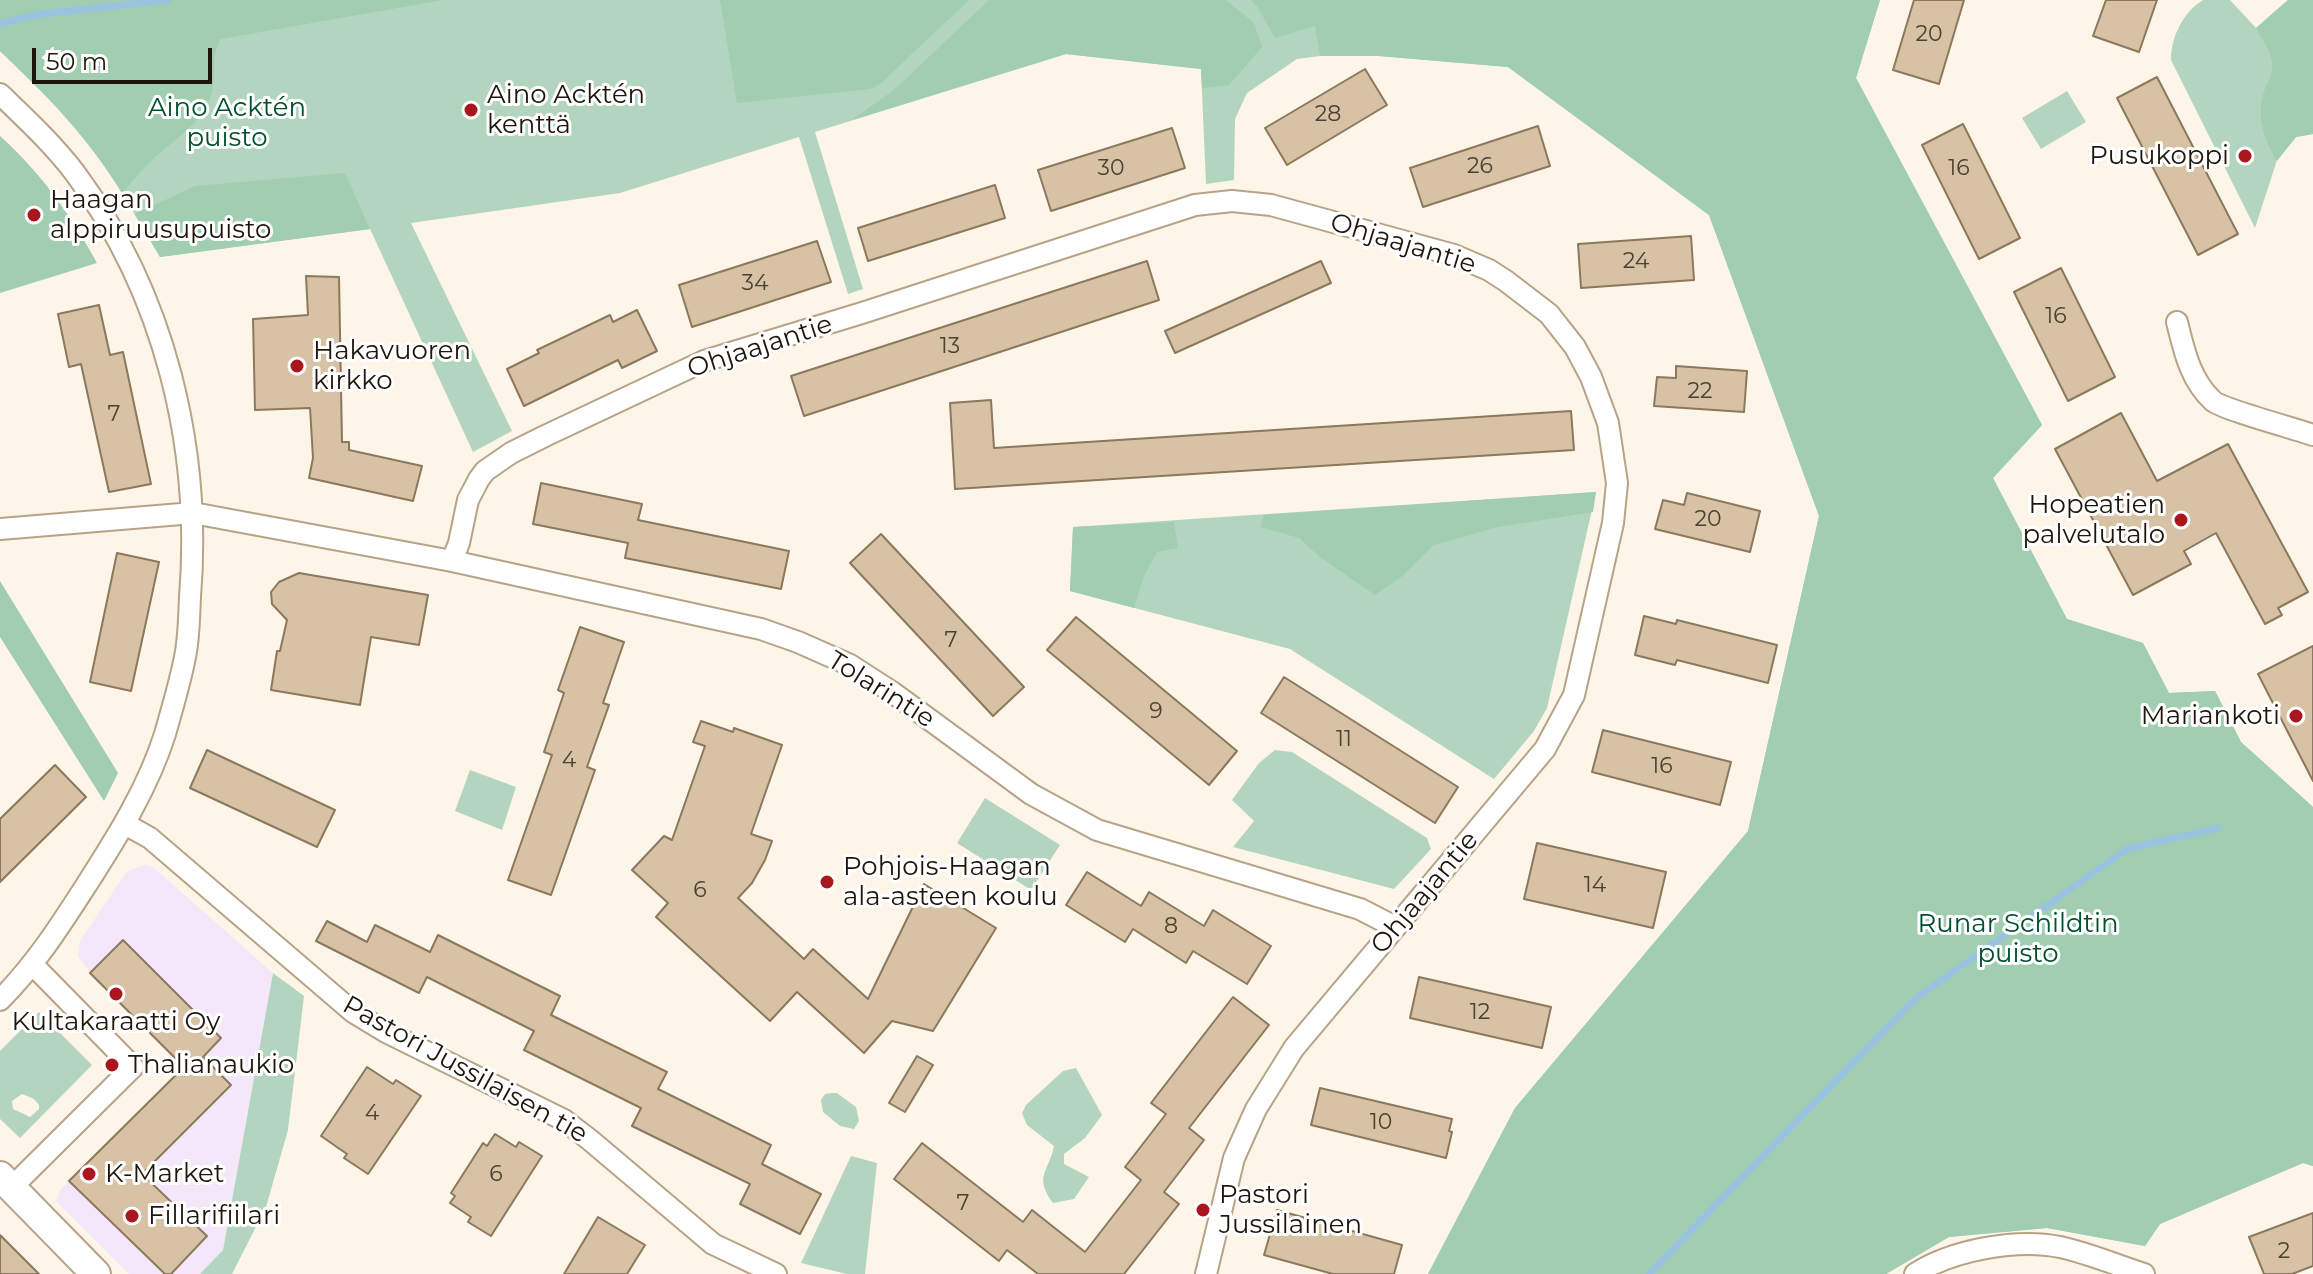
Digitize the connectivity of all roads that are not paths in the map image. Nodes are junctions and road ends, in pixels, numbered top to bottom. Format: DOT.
graph roads {
  1 [pos="0,94"];
  2 [pos="2177,322"];
  3 [pos="2313,435"];
  4 [pos="193,513"];
  5 [pos="0,529"];
  6 [pos="452,561"];
  7 [pos="125,824"];
  8 [pos="1395,927"];
  9 [pos="33,965"];
  10 [pos="0,1000"];
  11 [pos="6,1182"];
  12 [pos="96,1274"];
  13 [pos="776,1274"];
  14 [pos="1206,1274"];
  15 [pos="1915,1274"];
  16 [pos="2144,1274"];
  1 -- 4 [label="street"];
  2 -- 3 [label="street"];
  4 -- 5 [label="street, Tolarintie"];
  4 -- 6 [label="street, Tolarintie"];
  4 -- 7 [label="street"];
  6 -- 8 [label="street, Tolarintie"];
  6 -- 8 [label="street, Ohjaajantie"];
  7 -- 9 [label="street"];
  7 -- 13 [label="street, Pastori Jussilaisen tie"];
  8 -- 14 [label="street, Ohjaajantie"];
  9 -- 10 [label="street"];
  9 -- 11 [label="street"];
  11 -- 12 [label="main road"];
  15 -- 16 [label="street"];
}
